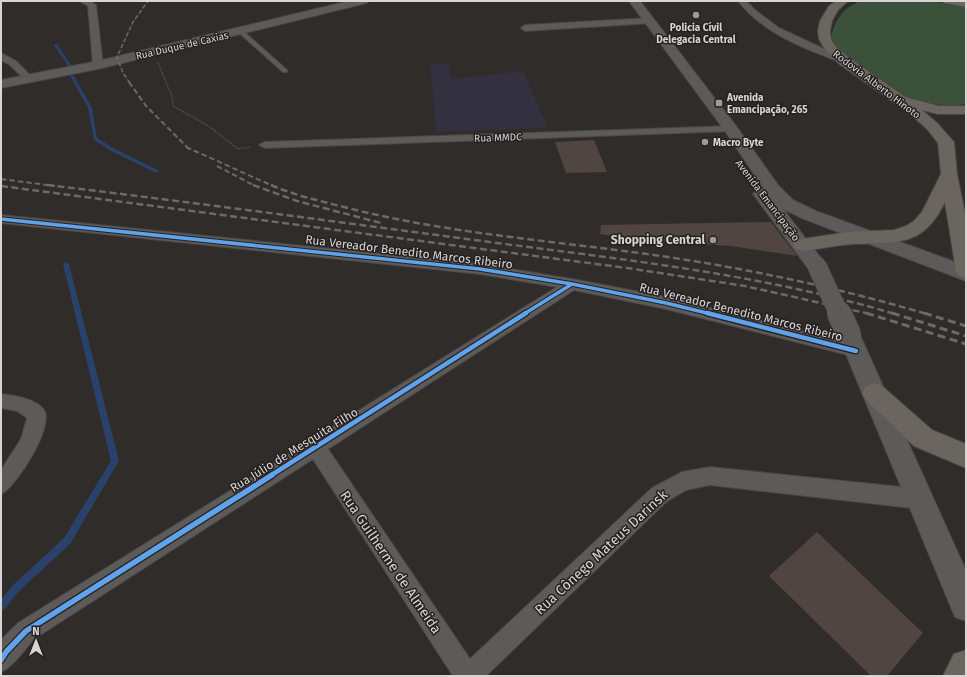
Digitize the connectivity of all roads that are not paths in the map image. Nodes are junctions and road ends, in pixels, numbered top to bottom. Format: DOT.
graph roads {
  1 [pos="83,1"];
  2 [pos="363,1"];
  3 [pos="624,1"];
  4 [pos="634,1"];
  5 [pos="742,1"];
  6 [pos="843,1"];
  7 [pos="948,1"];
  8 [pos="966,4"];
  9 [pos="645,22"];
  10 [pos="525,28"];
  11 [pos="240,31"];
  12 [pos="1,56"];
  13 [pos="843,60"];
  14 [pos="98,65"];
  15 [pos="285,71"];
  16 [pos="29,79"];
  17 [pos="1,84"];
  18 [pos="892,94"];
  19 [pos="966,110"];
  20 [pos="725,130"];
  21 [pos="265,145"];
  22 [pos="949,174"];
  23 [pos="1,219"];
  24 [pos="872,239"];
  25 [pos="802,245"];
  26 [pos="964,253"];
  27 [pos="966,273"];
  28 [pos="572,284"];
  29 [pos="853,343"];
  30 [pos="874,393"];
  31 [pos="1,401"];
  32 [pos="316,448"];
  33 [pos="966,456"];
  34 [pos="1,485"];
  35 [pos="921,499"];
  36 [pos="966,606"];
  37 [pos="1,660"];
  38 [pos="966,666"];
  39 [pos="468,676"];
  40 [pos="960,676"];
  1 -- 14 [label="street"];
  2 -- 11 [label="main road, Rua Duque de Caxias"];
  3 -- 9 [label="main road, Avenida Emancipação"];
  4 -- 9 [label="main road, Avenida Emancipação"];
  5 -- 13 [label="street"];
  6 -- 13 [label="main road, Rodovia Alberto Hinoto"];
  7 -- 8 [label="main road"];
  9 -- 10 [label="street"];
  9 -- 20 [label="main road, Avenida Emancipação"];
  11 -- 14 [label="main road, Rua Duque de Caxias"];
  11 -- 15 [label="lane"];
  12 -- 16 [label="street"];
  13 -- 18 [label="main road, Rodovia Alberto Hinoto"];
  14 -- 16 [label="main road, Rua Duque de Caxias"];
  16 -- 17 [label="main road, Rua Duque de Caxias"];
  18 -- 19 [label="main road"];
  18 -- 22 [label="main road, Rodovia Alberto Hinoto"];
  20 -- 21 [label="street, Rua MMDC"];
  20 -- 24 [label="main road, Avenida Emancipação"];
  20 -- 25 [label="main road, Avenida Emancipação"];
  22 -- 24 [label="main road"];
  22 -- 26 [label="main road"];
  23 -- 28 [label="street, Rua Vereador Benedito Marcos Ribeiro"];
  24 -- 25 [label="main road"];
  24 -- 27 [label="main road, Avenida Emancipação"];
  25 -- 29 [label="main road, Avenida Emancipação, bridge"];
  26 -- 27 [label="main road"];
  28 -- 29 [label="street, Rua Vereador Benedito Marcos Ribeiro"];
  28 -- 32 [label="street, Rua Júlio de Mesquita Filho"];
  29 -- 30 [label="main road, Avenida Emancipação"];
  30 -- 33 [label="main road"];
  30 -- 35 [label="main road, Avenida Emancipação"];
  31 -- 34 [label="street"];
  32 -- 37 [label="street, Rua Júlio de Mesquita Filho"];
  32 -- 39 [label="street, Rua Guilherme de Almeida"];
  35 -- 36 [label="main road, Avenida Emancipação"];
  35 -- 39 [label="street, Rua Cônego Mateus Darinsk"];
  38 -- 40 [label="main road"];
}
